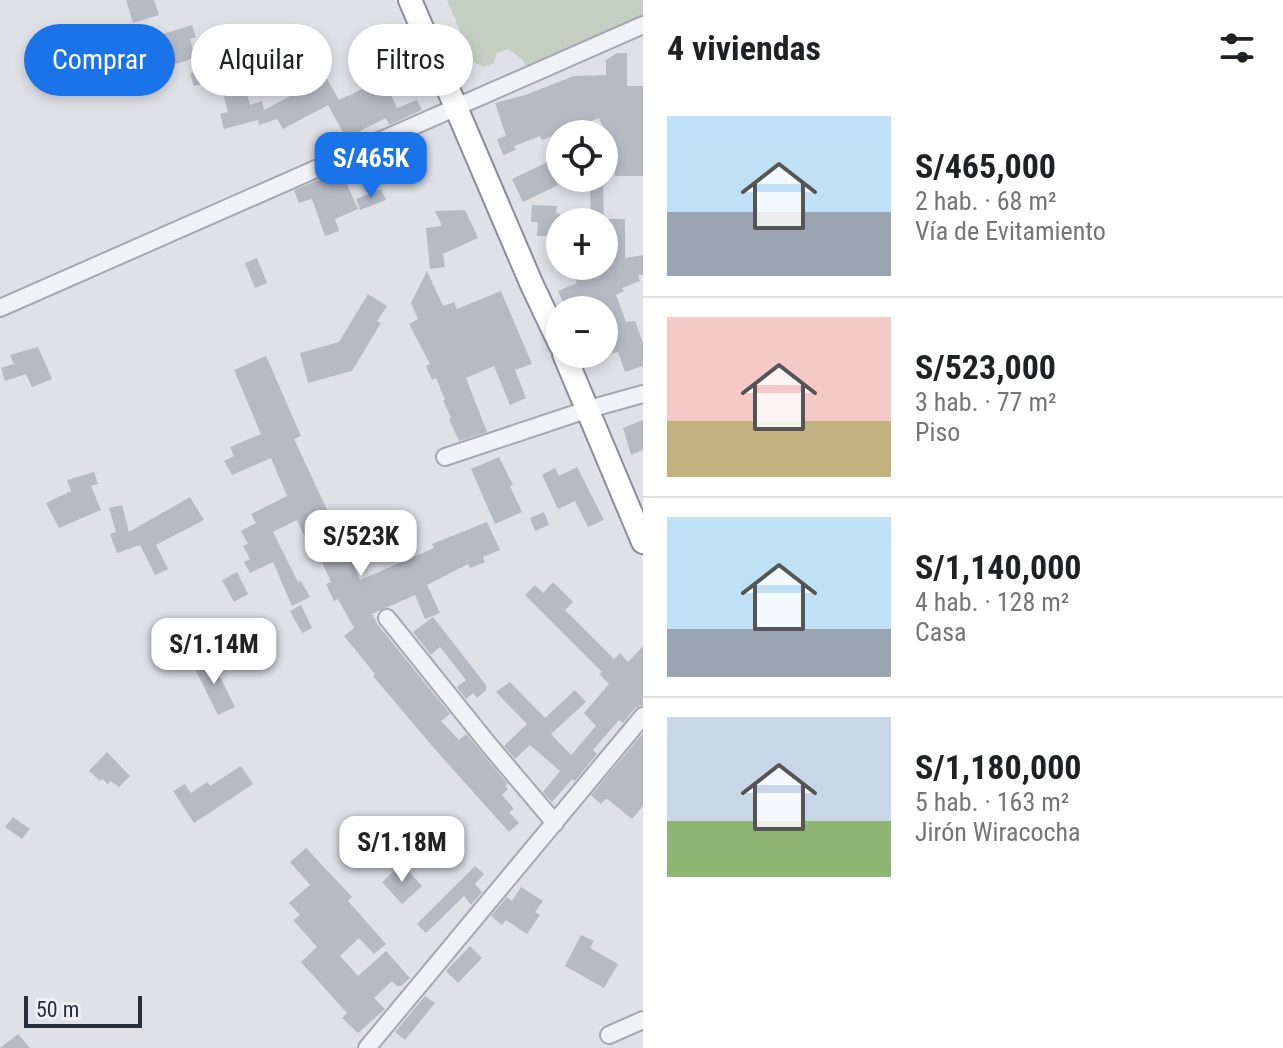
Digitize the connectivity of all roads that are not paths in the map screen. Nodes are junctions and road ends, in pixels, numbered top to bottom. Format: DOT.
graph roads {
  1 [pos="410,0"];
  2 [pos="643,25"];
  3 [pos="455,107"];
  4 [pos="0,308"];
  5 [pos="546,314"];
  6 [pos="570,368"];
  7 [pos="643,394"];
  8 [pos="589,409"];
  9 [pos="445,457"];
  10 [pos="643,542"];
  11 [pos="387,618"];
  12 [pos="643,716"];
  13 [pos="555,823"];
  14 [pos="643,1020"];
  15 [pos="609,1035"];
  16 [pos="367,1048"];
  1 -- 3 [label="highway"];
  2 -- 3 [label="street"];
  3 -- 4 [label="street"];
  3 -- 5 [label="highway"];
  6 -- 8 [label="highway"];
  7 -- 8 [label="street"];
  8 -- 9 [label="street"];
  8 -- 10 [label="highway"];
  11 -- 13 [label="street"];
  12 -- 13 [label="street"];
  13 -- 16 [label="street"];
  14 -- 15 [label="street"];
}
